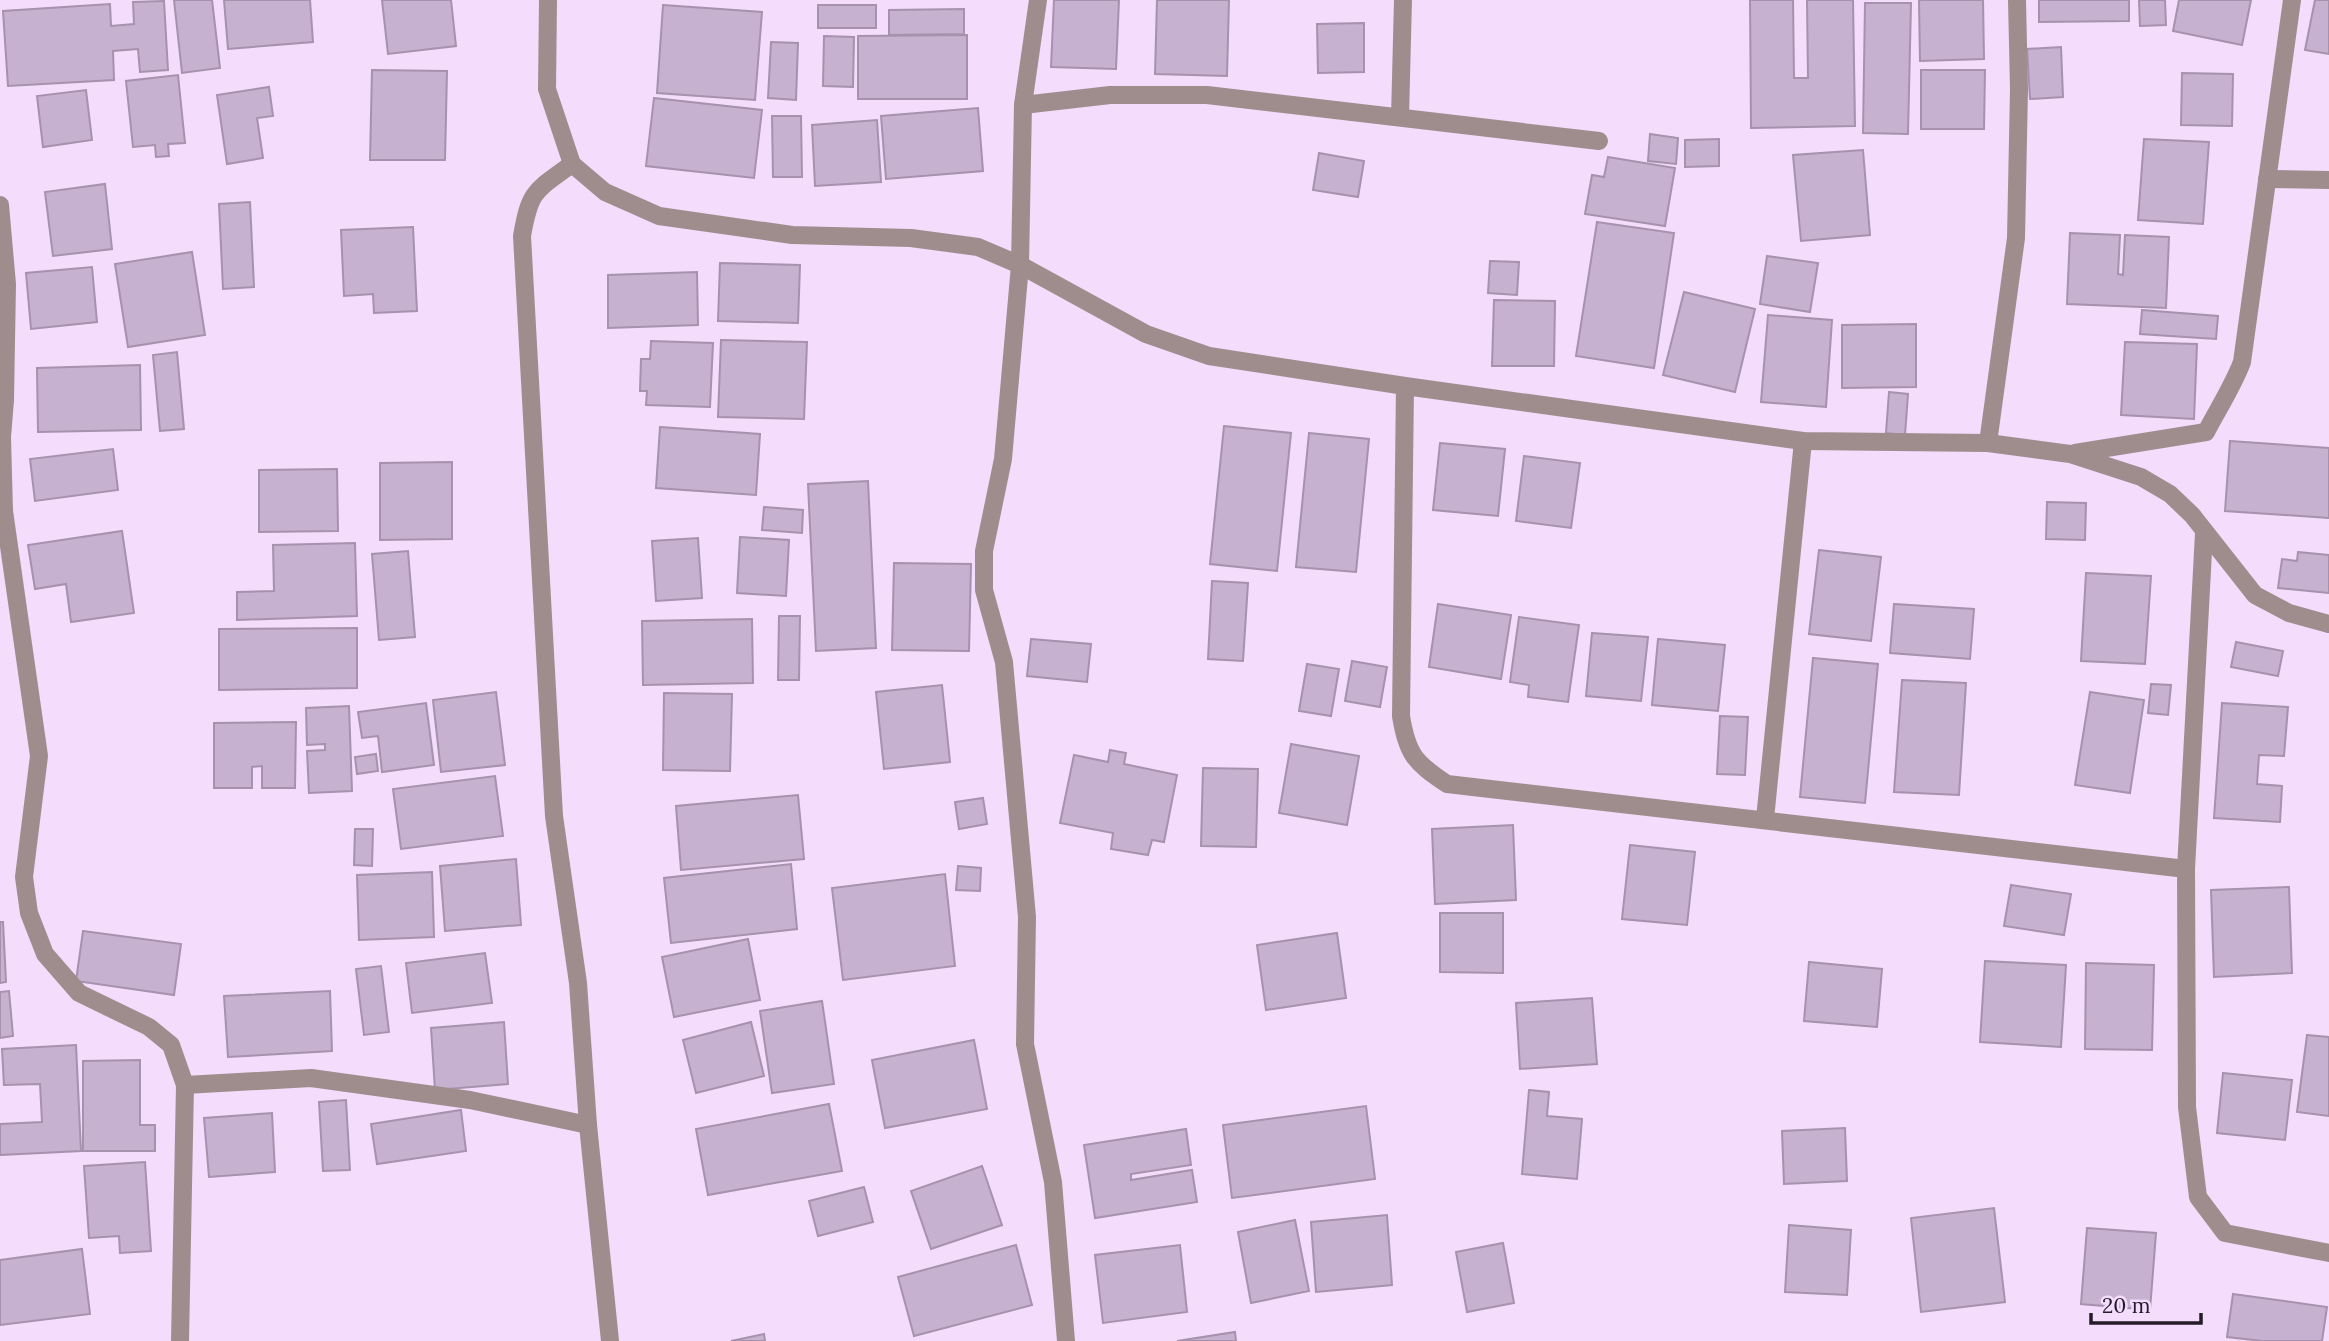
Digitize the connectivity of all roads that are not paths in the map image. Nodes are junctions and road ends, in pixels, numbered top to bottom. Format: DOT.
graph roads {
  1 [pos="548,0"];
  2 [pos="1038,0"];
  3 [pos="1403,0"];
  4 [pos="2017,0"];
  5 [pos="2292,0"];
  6 [pos="1023,104"];
  7 [pos="1400,117"];
  8 [pos="1599,141"];
  9 [pos="572,164"];
  10 [pos="2267,179"];
  11 [pos="2329,180"];
  12 [pos="0,205"];
  13 [pos="1020,265"];
  14 [pos="1405,386"];
  15 [pos="1803,441"];
  16 [pos="1988,443"];
  17 [pos="2070,454"];
  18 [pos="2204,533"];
  19 [pos="2329,624"];
  20 [pos="1765,819"];
  21 [pos="2186,869"];
  22 [pos="185,1085"];
  23 [pos="589,1125"];
  24 [pos="2329,1253"];
  25 [pos="180,1341"];
  26 [pos="610,1341"];
  27 [pos="1066,1341"];
  1 -- 9 [label="street"];
  2 -- 6 [label="street"];
  3 -- 7 [label="street"];
  4 -- 16 [label="street"];
  5 -- 10 [label="street"];
  6 -- 7 [label="street"];
  6 -- 13 [label="street"];
  7 -- 8 [label="street"];
  9 -- 13 [label="street"];
  9 -- 23 [label="street"];
  10 -- 11 [label="street"];
  10 -- 17 [label="street"];
  12 -- 22 [label="street"];
  13 -- 14 [label="street"];
  13 -- 27 [label="street"];
  14 -- 15 [label="street"];
  14 -- 20 [label="street"];
  15 -- 16 [label="street"];
  15 -- 20 [label="street"];
  16 -- 17 [label="street"];
  17 -- 18 [label="street"];
  18 -- 19 [label="street"];
  18 -- 21 [label="street"];
  20 -- 21 [label="street"];
  21 -- 24 [label="street"];
  22 -- 23 [label="street"];
  22 -- 25 [label="street"];
  23 -- 26 [label="street"];
}
